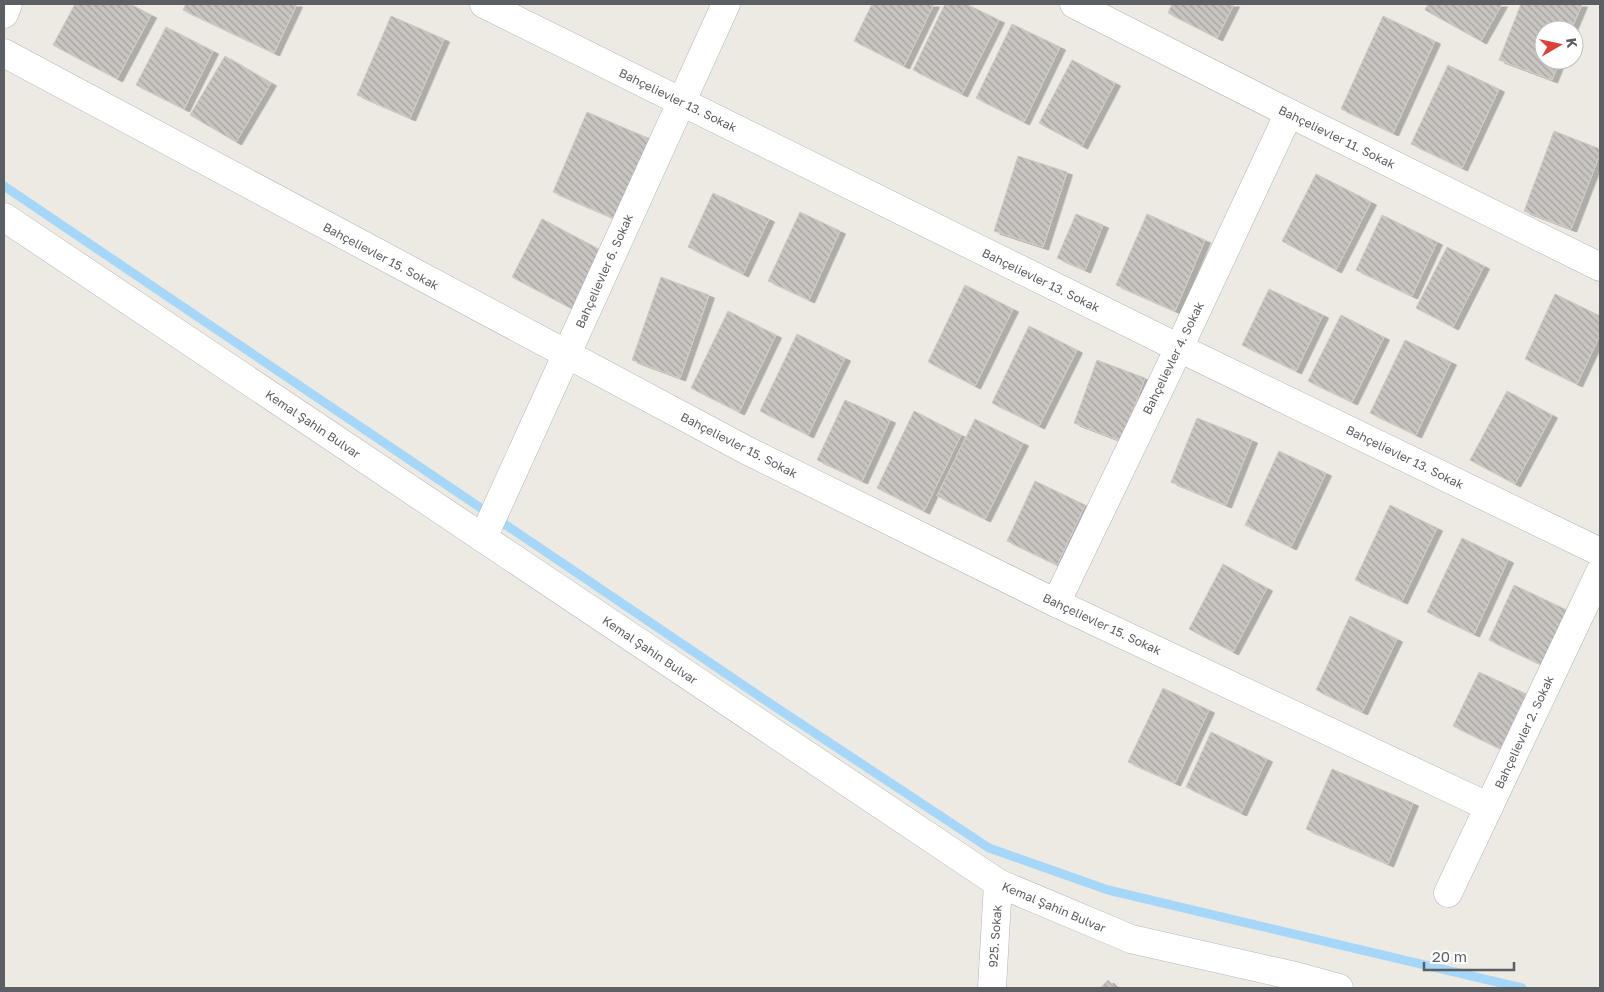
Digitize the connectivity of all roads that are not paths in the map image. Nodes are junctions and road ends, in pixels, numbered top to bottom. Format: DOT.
graph roads {
  1 [pos="8,4"];
  2 [pos="484,4"];
  3 [pos="726,4"];
  4 [pos="1074,4"];
  5 [pos="4,14"];
  6 [pos="4,54"];
  7 [pos="681,102"];
  8 [pos="1289,113"];
  9 [pos="4,217"];
  10 [pos="1600,267"];
  11 [pos="1179,348"];
  12 [pos="566,355"];
  13 [pos="484,536"];
  14 [pos="1600,552"];
  15 [pos="1600,572"];
  16 [pos="1056,603"];
  17 [pos="1489,807"];
  18 [pos="998,884"];
  19 [pos="1448,893"];
  20 [pos="1293,982"];
  21 [pos="992,988"];
  22 [pos="1339,988"];
  1 -- 5 [label="street"];
  2 -- 7 [label="street, Bahçelievler 13. Sokak"];
  3 -- 7 [label="street, Bahçelievler 6. Sokak"];
  4 -- 8 [label="street, Bahçelievler 11. Sokak"];
  6 -- 12 [label="street, Bahçelievler 15. Sokak"];
  7 -- 11 [label="street, Bahçelievler 13. Sokak"];
  7 -- 12 [label="street, Bahçelievler 6. Sokak"];
  8 -- 10 [label="street, Bahçelievler 11. Sokak"];
  8 -- 11 [label="street, Bahçelievler 4. Sokak"];
  9 -- 13 [label="street, Kemal Şahin Bulvar"];
  11 -- 14 [label="street, Bahçelievler 13. Sokak"];
  11 -- 16 [label="street, Bahçelievler 4. Sokak"];
  12 -- 13 [label="street, Bahçelievler 6. Sokak"];
  12 -- 16 [label="street, Bahçelievler 15. Sokak"];
  13 -- 18 [label="street, Kemal Şahin Bulvar"];
  15 -- 17 [label="street, Bahçelievler 2. Sokak"];
  16 -- 17 [label="street, Bahçelievler 15. Sokak"];
  17 -- 19 [label="street, Bahçelievler 2. Sokak"];
  18 -- 20 [label="street, Kemal Şahin Bulvar"];
  18 -- 21 [label="street, 925. Sokak"];
  20 -- 22 [label="street, Kemal Şahin Bulvar"];
}
